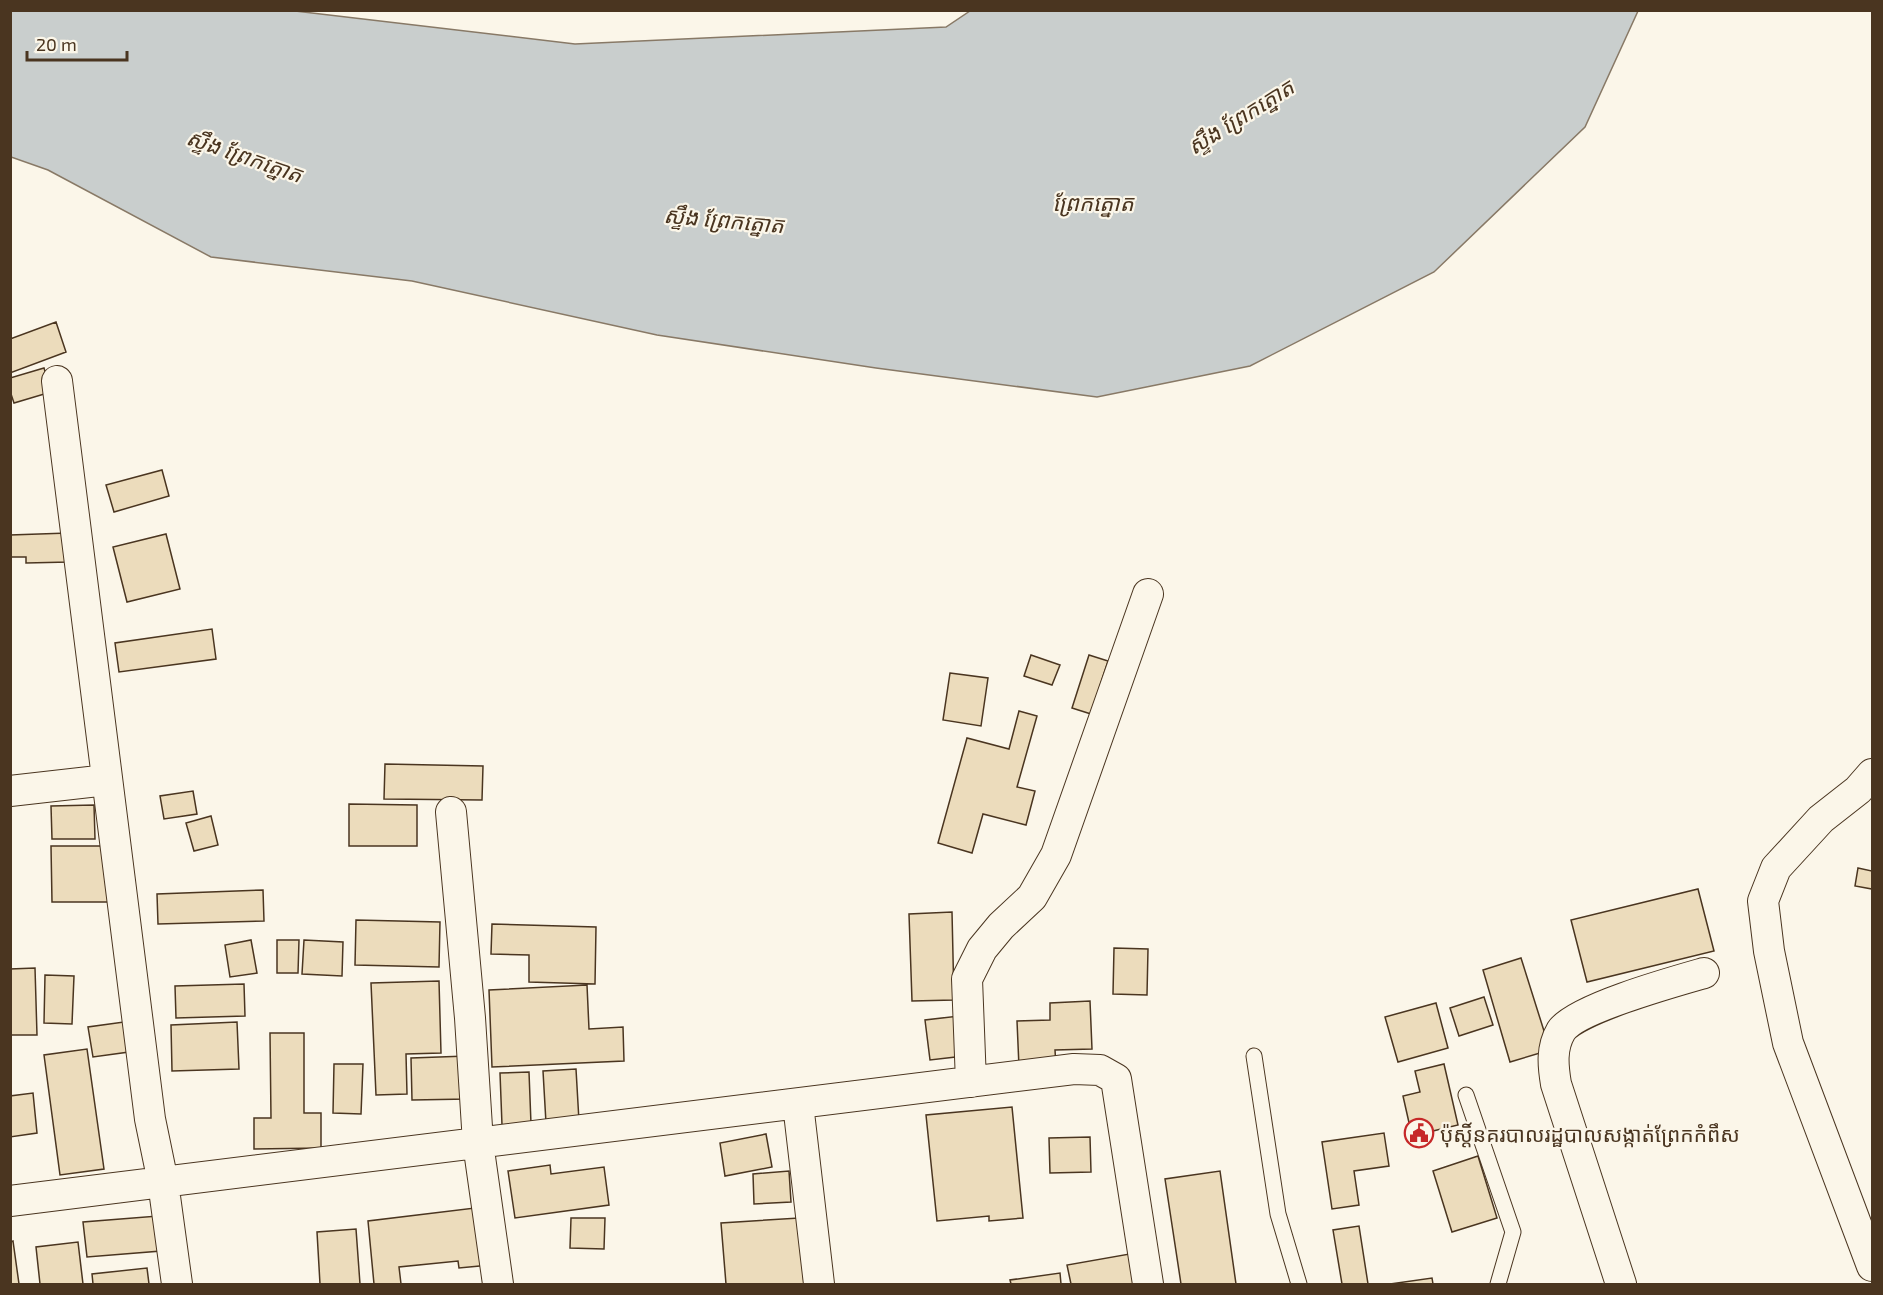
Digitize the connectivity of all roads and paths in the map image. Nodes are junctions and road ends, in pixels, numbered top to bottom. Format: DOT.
graph roads {
  1 [pos="57,381"];
  2 [pos="1148,594"];
  3 [pos="1872,774"];
  4 [pos="107,780"];
  5 [pos="10,791"];
  6 [pos="451,812"];
  7 [pos="1704,973"];
  8 [pos="1254,1056"];
  9 [pos="971,1082"];
  10 [pos="1466,1095"];
  11 [pos="798,1104"];
  12 [pos="478,1143"];
  13 [pos="163,1182"];
  14 [pos="10,1201"];
  15 [pos="1872,1266"];
  16 [pos="177,1284"];
  17 [pos="498,1284"];
  18 [pos="819,1284"];
  19 [pos="1148,1284"];
  20 [pos="1299,1284"];
  21 [pos="1498,1284"];
  22 [pos="1621,1284"];
  1 -- 4 [label="street"];
  2 -- 9 [label="street"];
  3 -- 15 [label="street"];
  4 -- 5 [label="street"];
  4 -- 13 [label="street"];
  6 -- 12 [label="street"];
  7 -- 22 [label="street"];
  8 -- 20 [label="lane"];
  9 -- 11 [label="street"];
  9 -- 19 [label="street"];
  10 -- 21 [label="lane"];
  11 -- 12 [label="street"];
  11 -- 18 [label="street"];
  12 -- 13 [label="street"];
  12 -- 17 [label="street"];
  13 -- 14 [label="street"];
  13 -- 16 [label="street"];
}
